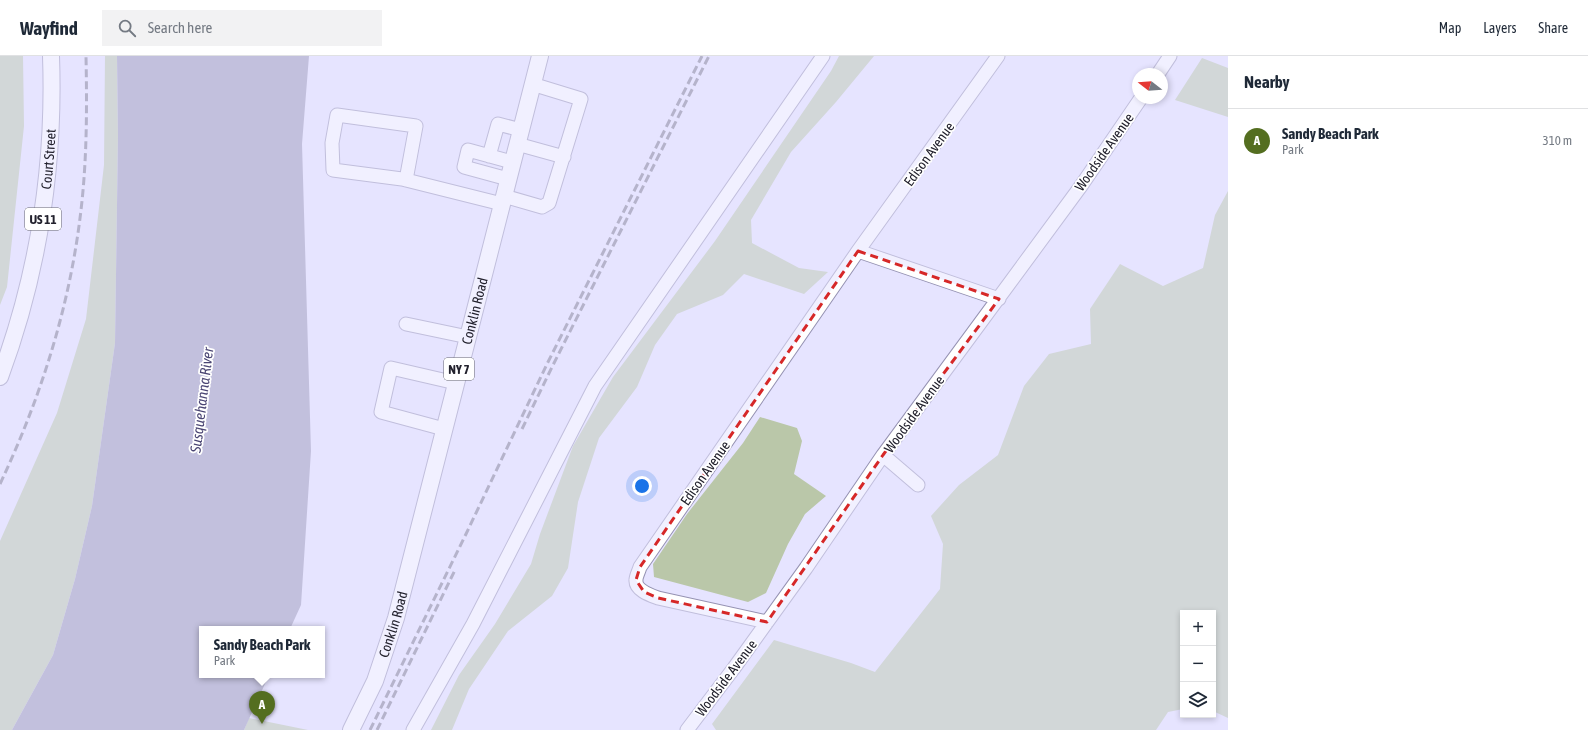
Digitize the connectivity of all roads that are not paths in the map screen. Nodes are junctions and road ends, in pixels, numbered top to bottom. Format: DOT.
graph roads {
  1 [pos="51,56"];
  2 [pos="539,56"];
  3 [pos="823,56"];
  4 [pos="998,56"];
  5 [pos="1170,56"];
  6 [pos="1162,68"];
  7 [pos="532,84"];
  8 [pos="1138,104"];
  9 [pos="519,137"];
  10 [pos="489,156"];
  11 [pos="564,156"];
  12 [pos="512,162"];
  13 [pos="508,179"];
  14 [pos="406,180"];
  15 [pos="503,200"];
  16 [pos="858,251"];
  17 [pos="999,299"];
  18 [pos="406,324"];
  19 [pos="468,337"];
  20 [pos="0,376"];
  21 [pos="456,383"];
  22 [pos="444,429"];
  23 [pos="883,456"];
  24 [pos="918,485"];
  25 [pos="767,622"];
  26 [pos="351,730"];
  27 [pos="413,730"];
  28 [pos="687,730"];
  1 -- 20 [label="main road, Court Street / US 11"];
  2 -- 7 [label="main road, Conklin Road / NY 7"];
  3 -- 27 [label="street"];
  4 -- 16 [label="street, Edison Avenue"];
  5 -- 6 [label="street"];
  7 -- 9 [label="main road, Conklin Road / NY 7"];
  7 -- 11 [label="street"];
  8 -- 17 [label="street, Woodside Avenue"];
  9 -- 10 [label="street"];
  9 -- 11 [label="street"];
  9 -- 12 [label="main road, Conklin Road / NY 7"];
  10 -- 12 [label="street"];
  10 -- 13 [label="street"];
  11 -- 15 [label="street"];
  12 -- 13 [label="main road, Conklin Road / NY 7"];
  13 -- 15 [label="main road, Conklin Road / NY 7"];
  14 -- 14 [label="street"];
  14 -- 15 [label="street"];
  15 -- 19 [label="main road, Conklin Road / NY 7"];
  16 -- 17 [label="street"];
  16 -- 25 [label="street, Edison Avenue"];
  17 -- 23 [label="street, Woodside Avenue"];
  18 -- 19 [label="street"];
  19 -- 21 [label="main road, Conklin Road / NY 7"];
  21 -- 22 [label="main road, Conklin Road / NY 7"];
  21 -- 22 [label="street"];
  22 -- 26 [label="main road, Conklin Road / NY 7"];
  23 -- 24 [label="street"];
  23 -- 25 [label="street, Woodside Avenue"];
  25 -- 28 [label="street, Woodside Avenue"];
}
